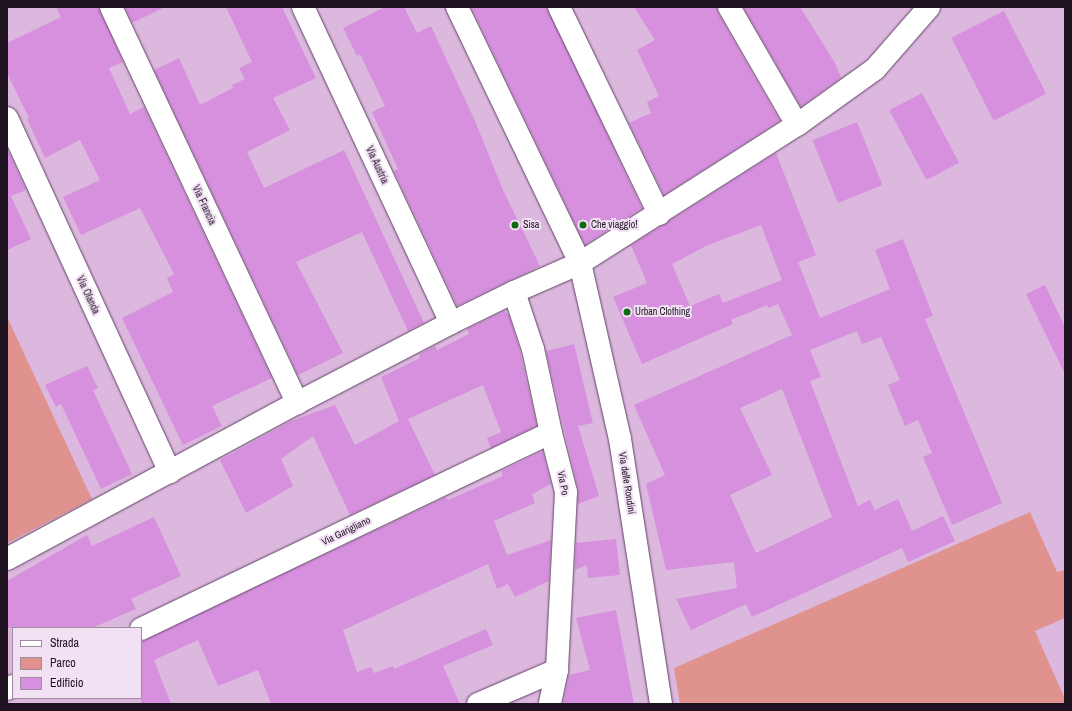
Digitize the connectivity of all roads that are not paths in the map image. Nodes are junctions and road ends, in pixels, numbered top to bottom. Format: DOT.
graph roads {
  1 [pos="111,7"];
  2 [pos="302,7"];
  3 [pos="457,7"];
  4 [pos="558,7"];
  5 [pos="729,7"];
  6 [pos="929,7"];
  7 [pos="7,118"];
  8 [pos="796,125"];
  9 [pos="659,214"];
  10 [pos="580,264"];
  11 [pos="514,292"];
  12 [pos="451,322"];
  13 [pos="297,403"];
  14 [pos="551,432"];
  15 [pos="170,472"];
  16 [pos="7,559"];
  17 [pos="142,629"];
  18 [pos="557,670"];
  19 [pos="478,704"];
  20 [pos="550,704"];
  21 [pos="661,704"];
  1 -- 13 [label="street, Via Francia"];
  2 -- 12 [label="street, Via Austria"];
  3 -- 10 [label="street, Via delle Rondini"];
  4 -- 9 [label="street"];
  5 -- 8 [label="street"];
  6 -- 8 [label="street"];
  7 -- 15 [label="street, Via Olanda"];
  8 -- 9 [label="street"];
  9 -- 10 [label="street"];
  10 -- 11 [label="street"];
  10 -- 21 [label="street, Via delle Rondini"];
  11 -- 12 [label="street"];
  11 -- 14 [label="street, Via Po"];
  12 -- 13 [label="street"];
  13 -- 15 [label="street"];
  14 -- 17 [label="street, Via Garigliano"];
  14 -- 18 [label="street, Via Po"];
  15 -- 16 [label="street"];
  18 -- 19 [label="street"];
  18 -- 20 [label="street, Via Po"];
}
